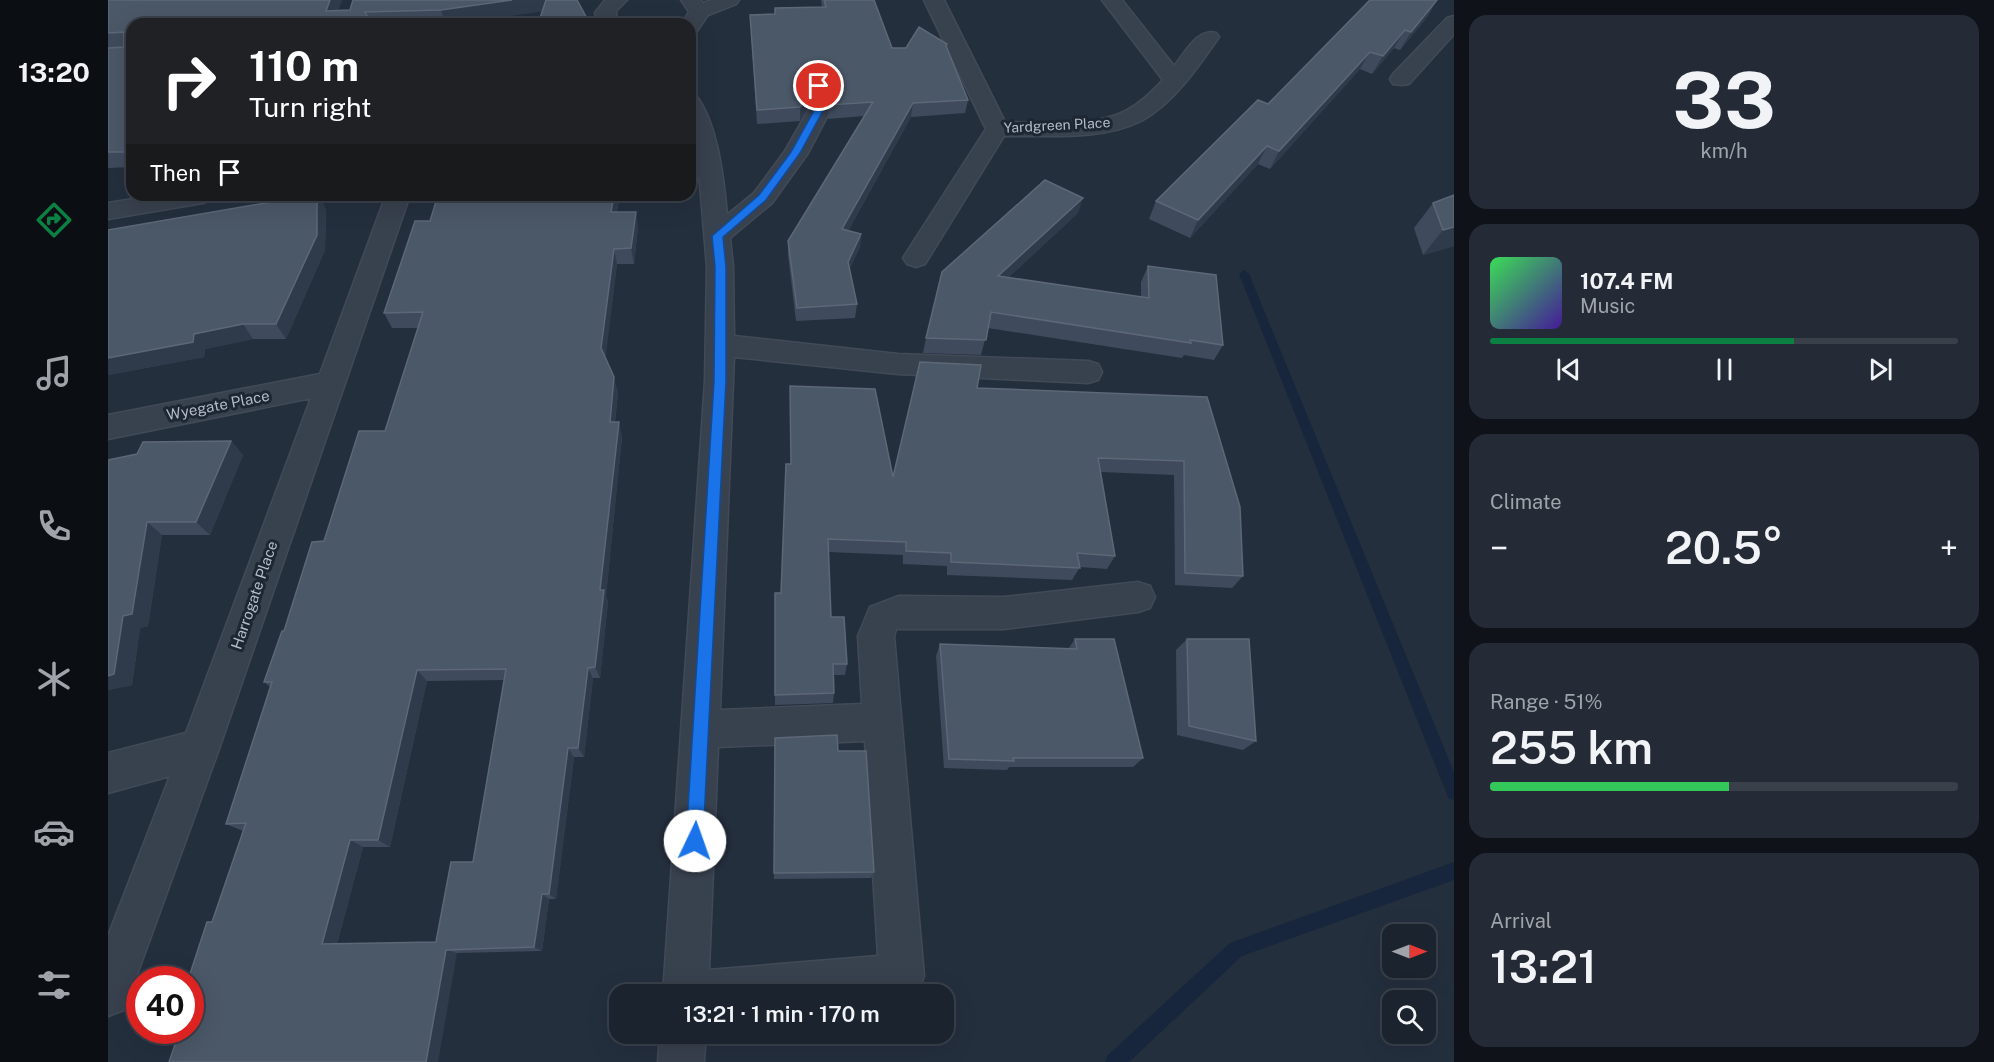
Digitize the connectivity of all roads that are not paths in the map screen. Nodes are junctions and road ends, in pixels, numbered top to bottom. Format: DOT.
graph roads {
  1 [pos="934,0"];
  2 [pos="1112,0"];
  3 [pos="1454,22"];
  4 [pos="1209,37"];
  5 [pos="1401,79"];
  6 [pos="1174,80"];
  7 [pos="819,86"];
  8 [pos="696,116"];
  9 [pos="996,129"];
  10 [pos="167,201"];
  11 [pos="396,201"];
  12 [pos="108,211"];
  13 [pos="717,236"];
  14 [pos="916,258"];
  15 [pos="720,345"];
  16 [pos="1088,372"];
  17 [pos="329,383"];
  18 [pos="108,427"];
  19 [pos="1138,597"];
  20 [pos="882,722"];
  21 [pos="701,729"];
  22 [pos="200,748"];
  23 [pos="108,773"];
  24 [pos="686,984"];
  25 [pos="808,984"];
  26 [pos="108,994"];
  27 [pos="682,1044"];
  28 [pos="681,1062"];
  1 -- 9 [label="street, Yardgreen Place"];
  2 -- 6 [label="street"];
  3 -- 5 [label="street"];
  4 -- 6 [label="street, Yardgreen Place"];
  6 -- 9 [label="street, Yardgreen Place"];
  7 -- 13 [label="street"];
  8 -- 13 [label="street"];
  9 -- 14 [label="street, Yardgreen Place"];
  10 -- 12 [label="street"];
  11 -- 17 [label="street, Harrogate Place"];
  13 -- 15 [label="street"];
  15 -- 16 [label="street"];
  15 -- 21 [label="street"];
  17 -- 18 [label="street, Wyegate Place"];
  17 -- 22 [label="street, Harrogate Place"];
  19 -- 20 [label="street"];
  20 -- 21 [label="street"];
  20 -- 25 [label="street"];
  21 -- 24 [label="street"];
  22 -- 23 [label="street"];
  22 -- 26 [label="street, Harrogate Place"];
  27 -- 28 [label="street"];
}
